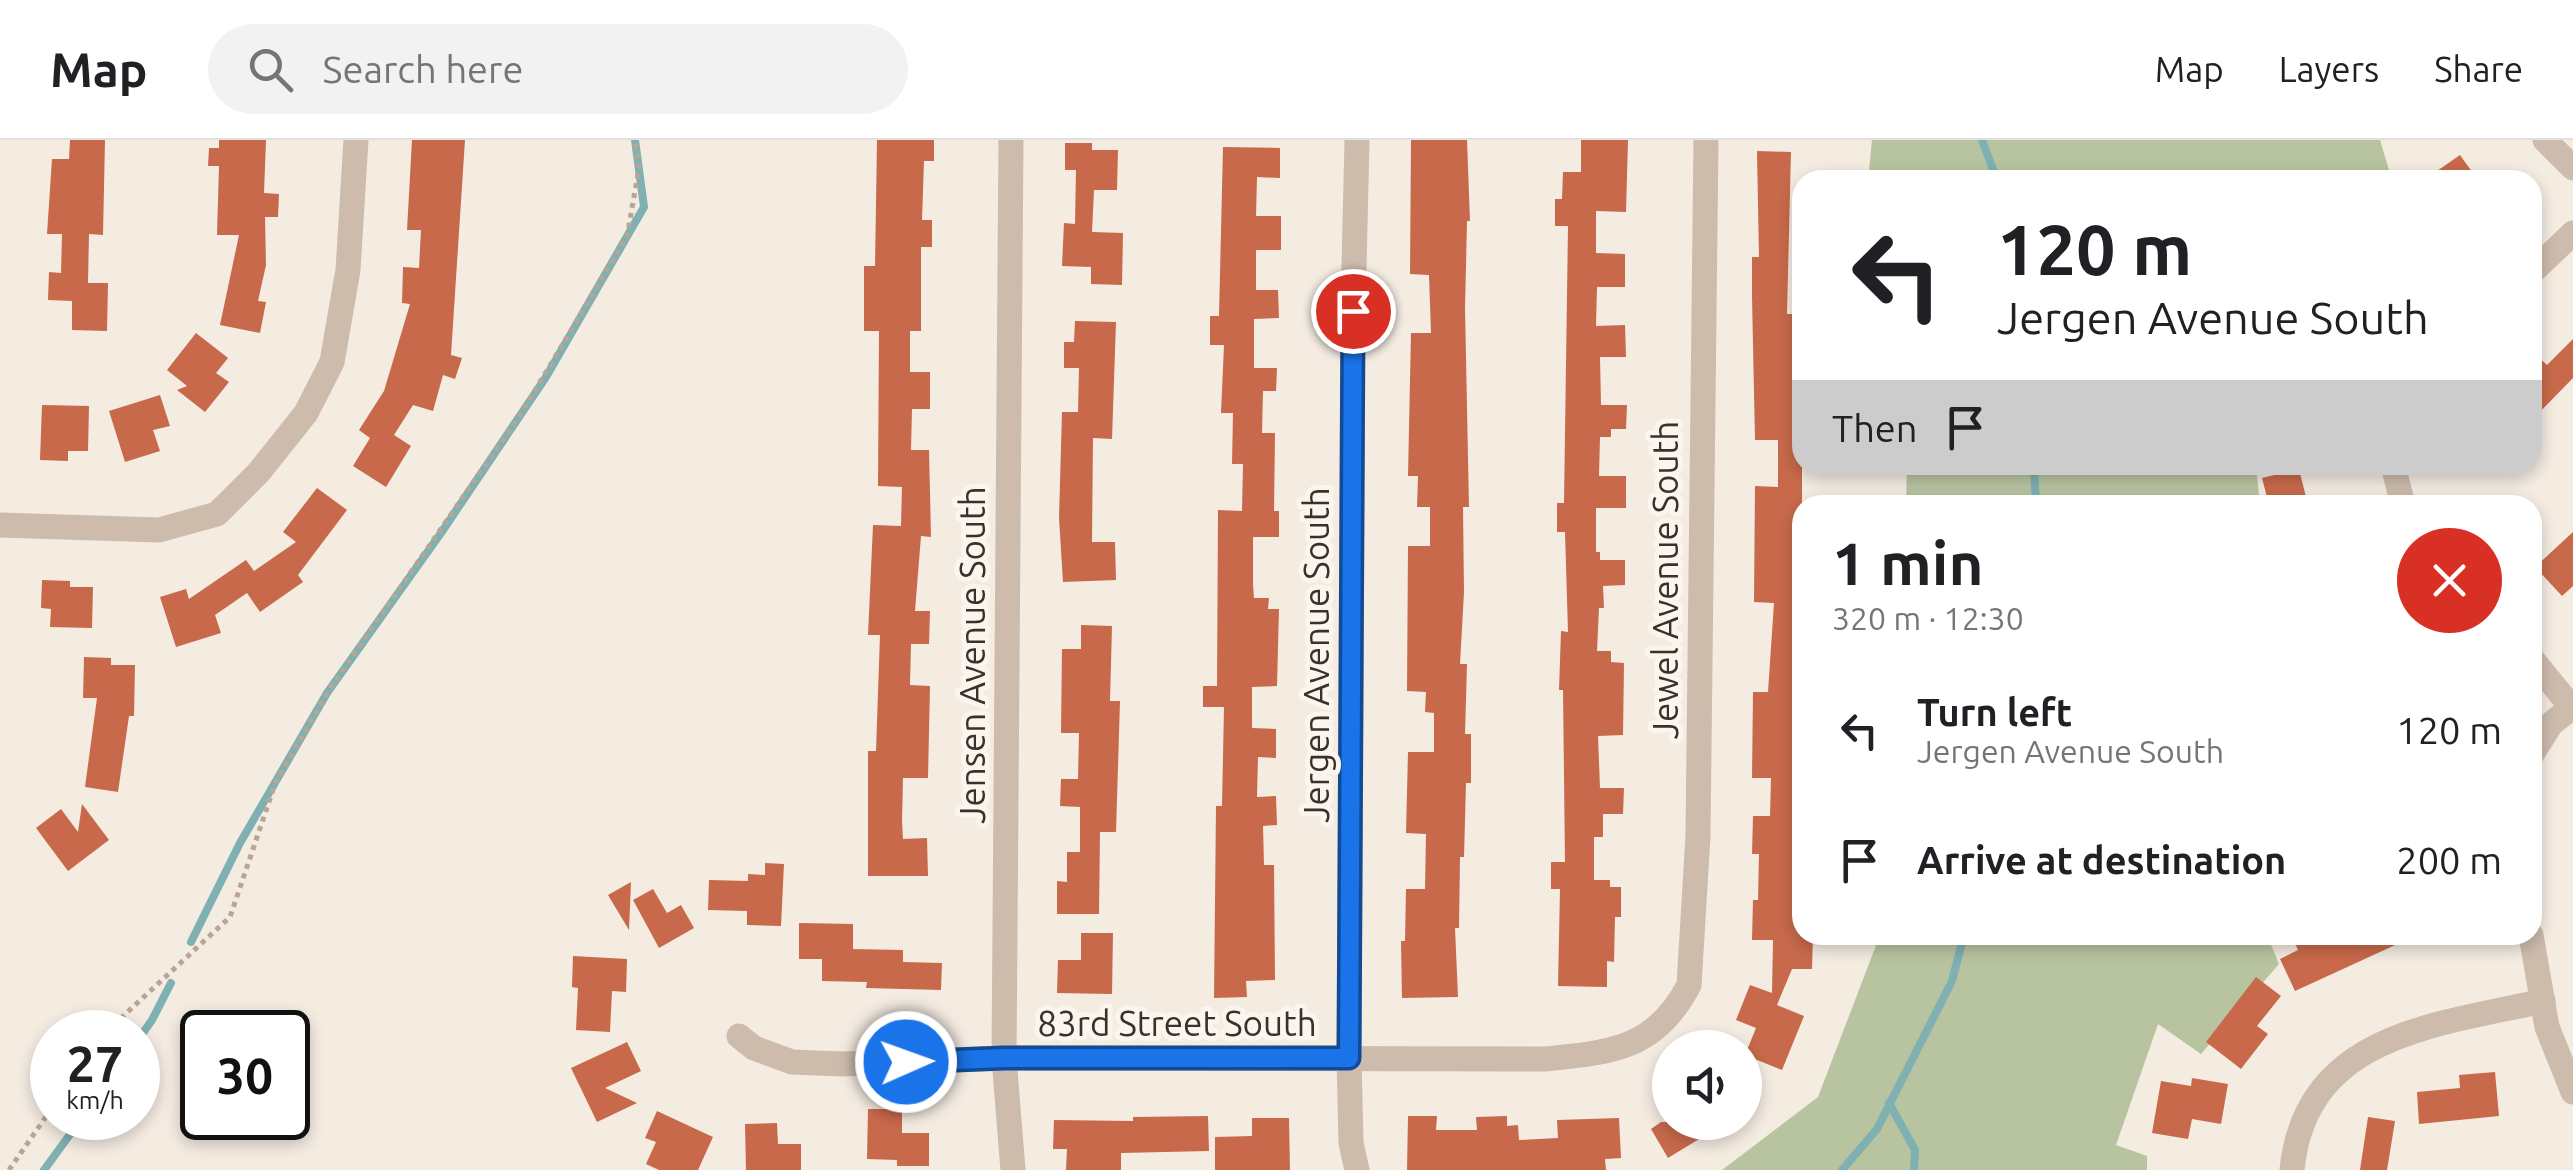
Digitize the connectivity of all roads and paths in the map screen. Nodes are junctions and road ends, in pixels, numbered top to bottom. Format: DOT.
graph roads {
  1 [pos="356,140"];
  2 [pos="635,140"];
  3 [pos="1011,140"];
  4 [pos="1357,140"];
  5 [pos="1706,140"];
  6 [pos="2545,140"];
  7 [pos="2573,168"];
  8 [pos="2573,233"];
  9 [pos="2542,262"];
  10 [pos="0,525"];
  11 [pos="2542,671"];
  12 [pos="2572,707"];
  13 [pos="2542,738"];
  14 [pos="2533,945"];
  15 [pos="2543,1000"];
  16 [pos="130,1010"];
  17 [pos="1670,1014"];
  18 [pos="739,1036"];
  19 [pos="1004,1058"];
  20 [pos="1349,1058"];
  21 [pos="2573,1092"];
  22 [pos="30,1140"];
  23 [pos="9,1170"];
  24 [pos="1012,1170"];
  25 [pos="1357,1170"];
  26 [pos="2292,1170"];
  1 -- 10 [label="street"];
  2 -- 16 [label="path"];
  3 -- 19 [label="street, Jensen Avenue South"];
  4 -- 20 [label="street, Jergen Avenue South"];
  5 -- 17 [label="street, Jewel Avenue South"];
  6 -- 7 [label="street"];
  8 -- 9 [label="street"];
  11 -- 12 [label="street"];
  12 -- 13 [label="street"];
  14 -- 15 [label="street"];
  15 -- 21 [label="street"];
  15 -- 26 [label="street"];
  17 -- 20 [label="street, 83rd Street South"];
  18 -- 19 [label="street, 83rd Street South"];
  19 -- 20 [label="street, 83rd Street South"];
  19 -- 24 [label="street, Jensen Avenue South"];
  20 -- 25 [label="street, Jergen Avenue South"];
  22 -- 23 [label="path"];
}
